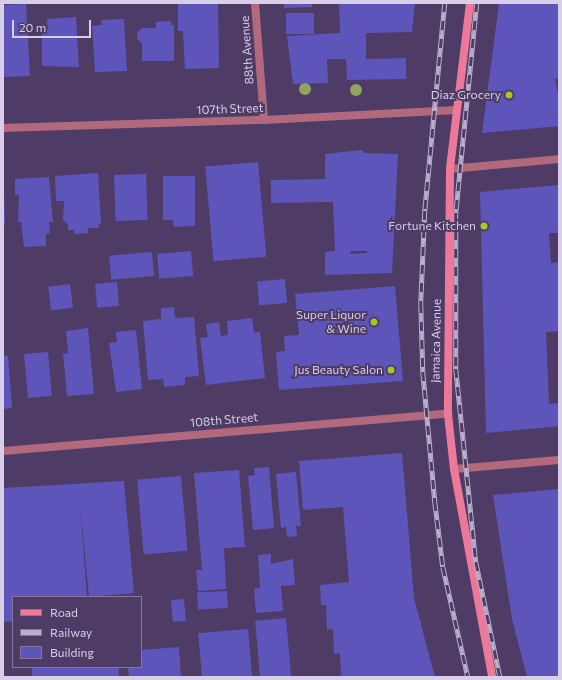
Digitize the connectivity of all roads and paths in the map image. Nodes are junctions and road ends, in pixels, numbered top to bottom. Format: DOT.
graph roads {
  1 [pos="255,3"];
  2 [pos="470,3"];
  3 [pos="457,110"];
  4 [pos="264,120"];
  5 [pos="3,128"];
  6 [pos="559,159"];
  7 [pos="450,169"];
  8 [pos="448,414"];
  9 [pos="3,451"];
  10 [pos="559,460"];
  11 [pos="454,469"];
  12 [pos="492,677"];
  1 -- 4 [label="street, 88th Avenue"];
  2 -- 3 [label="main road, Jamaica Avenue"];
  3 -- 4 [label="street, 107th Street"];
  3 -- 7 [label="main road, Jamaica Avenue"];
  4 -- 5 [label="street, 107th Street"];
  6 -- 7 [label="street"];
  7 -- 8 [label="main road, Jamaica Avenue"];
  8 -- 9 [label="street, 108th Street"];
  8 -- 11 [label="main road, Jamaica Avenue"];
  10 -- 11 [label="street"];
  11 -- 12 [label="main road, Jamaica Avenue"];
}
